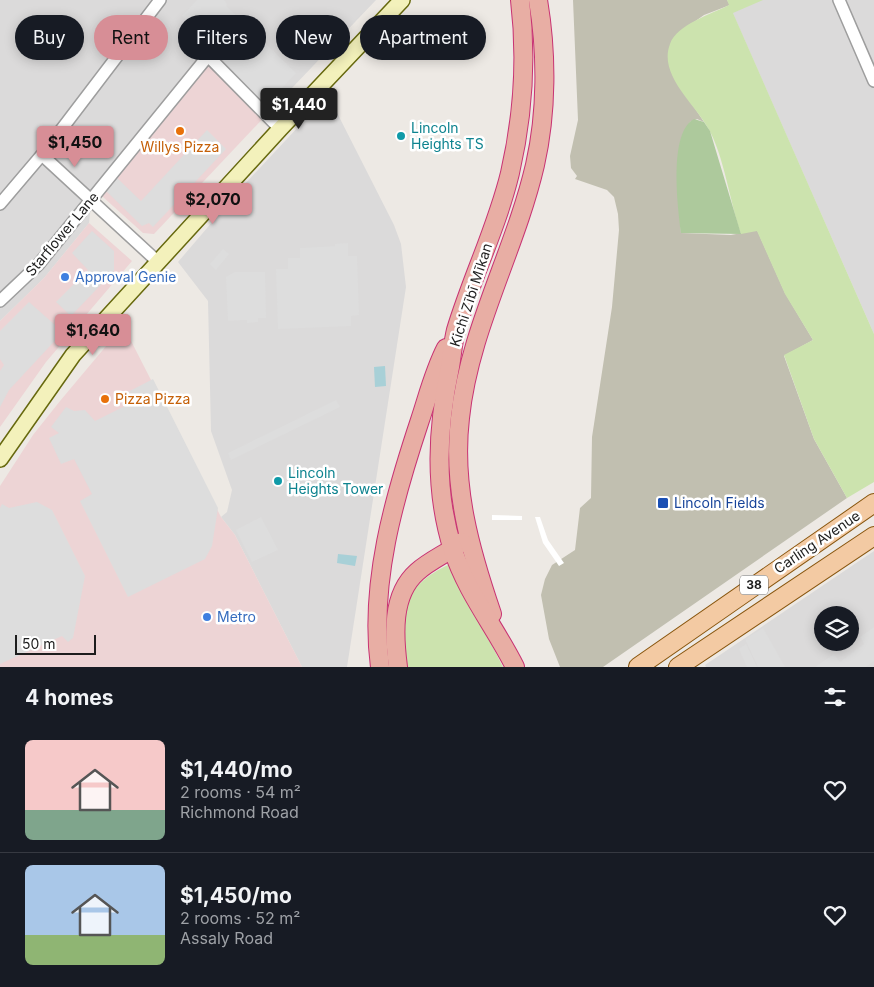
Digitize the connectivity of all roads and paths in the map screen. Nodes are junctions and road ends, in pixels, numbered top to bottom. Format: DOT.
graph roads {
  1 [pos="402,0"];
  2 [pos="520,0"];
  3 [pos="538,0"];
  4 [pos="839,0"];
  5 [pos="154,2"];
  6 [pos="874,81"];
  7 [pos="280,129"];
  8 [pos="42,155"];
  9 [pos="90,201"];
  10 [pos="0,204"];
  11 [pos="158,262"];
  12 [pos="0,301"];
  13 [pos="456,330"];
  14 [pos="0,459"];
  15 [pos="874,503"];
  16 [pos="874,536"];
  17 [pos="468,537"];
  18 [pos="453,549"];
  19 [pos="501,640"];
  20 [pos="380,667"];
  21 [pos="398,667"];
  22 [pos="515,667"];
  23 [pos="638,667"];
  24 [pos="678,667"];
  1 -- 7 [label="main road"];
  2 -- 13 [label="highway, Kichi Zībī Mīkan"];
  3 -- 17 [label="highway, Kichi Zībī Mīkan"];
  4 -- 6 [label="street"];
  5 -- 8 [label="street"];
  7 -- 9 [label="street, Starflower Lane"];
  7 -- 11 [label="main road"];
  8 -- 9 [label="street"];
  8 -- 10 [label="street"];
  9 -- 11 [label="street"];
  9 -- 12 [label="street, Starflower Lane"];
  11 -- 14 [label="main road"];
  13 -- 18 [label="highway, Kichi Zībī Mīkan"];
  13 -- 20 [label="highway"];
  15 -- 23 [label="main road, Carling Avenue / 38"];
  16 -- 24 [label="main road, Carling Avenue / 38"];
  17 -- 18 [label="highway"];
  17 -- 19 [label="highway, Kichi Zībī Mīkan"];
  18 -- 19 [label="highway, Kichi Zībī Mīkan"];
  18 -- 21 [label="highway"];
  19 -- 22 [label="highway, Kichi Zībī Mīkan"];
}
